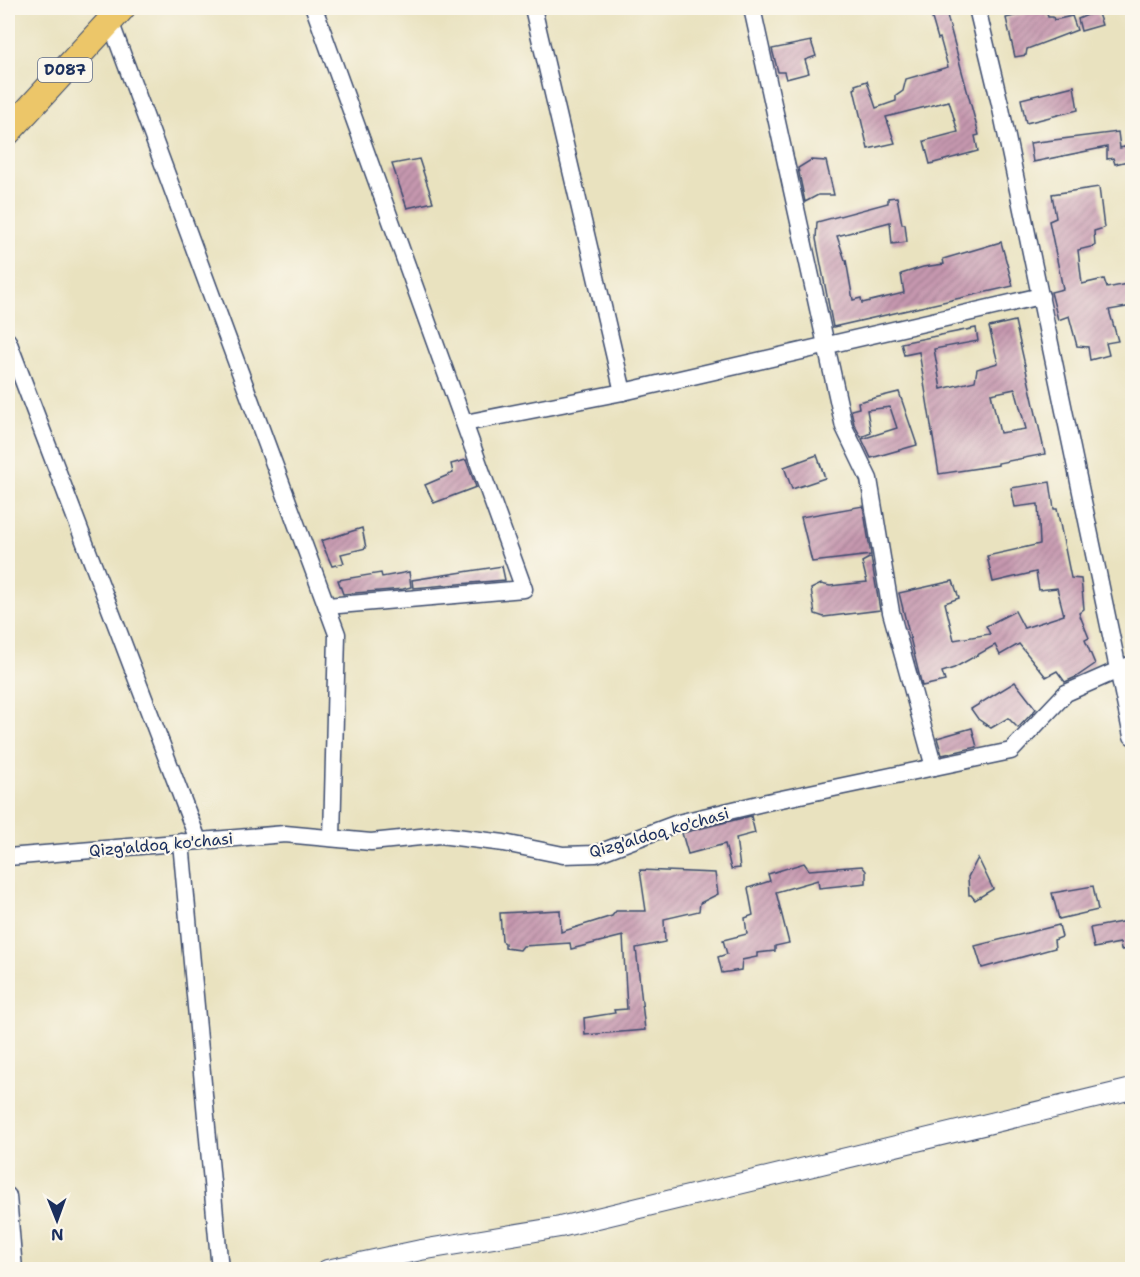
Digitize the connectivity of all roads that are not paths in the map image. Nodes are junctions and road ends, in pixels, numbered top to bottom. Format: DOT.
graph roads {
  1 [pos="314,8"];
  2 [pos="533,8"];
  3 [pos="753,8"];
  4 [pos="977,8"];
  5 [pos="116,14"];
  6 [pos="8,132"];
  7 [pos="1041,296"];
  8 [pos="8,341"];
  9 [pos="825,346"];
  10 [pos="623,392"];
  11 [pos="465,423"];
  12 [pos="327,606"];
  13 [pos="1126,666"];
  14 [pos="1132,736"];
  15 [pos="934,767"];
  16 [pos="332,838"];
  17 [pos="198,840"];
  18 [pos="181,842"];
  19 [pos="8,857"];
  20 [pos="1132,1089"];
  21 [pos="8,1196"];
  22 [pos="14,1269"];
  23 [pos="220,1269"];
  24 [pos="327,1269"];
  1 -- 11 [label="street"];
  2 -- 10 [label="street"];
  3 -- 9 [label="street"];
  4 -- 7 [label="street"];
  5 -- 6 [label="main road, D087"];
  5 -- 12 [label="street"];
  7 -- 9 [label="street"];
  7 -- 13 [label="street"];
  8 -- 17 [label="street"];
  9 -- 10 [label="street"];
  9 -- 15 [label="street"];
  10 -- 11 [label="street"];
  11 -- 12 [label="street"];
  12 -- 16 [label="street"];
  13 -- 14 [label="street"];
  13 -- 15 [label="street, Qizg'aldoq ko'chasi"];
  15 -- 16 [label="street, Qizg'aldoq ko'chasi"];
  16 -- 17 [label="street, Qizg'aldoq ko'chasi"];
  17 -- 18 [label="street, Qizg'aldoq ko'chasi"];
  18 -- 19 [label="street, Qizg'aldoq ko'chasi"];
  18 -- 23 [label="street"];
  20 -- 24 [label="street"];
  21 -- 22 [label="street"];
}
